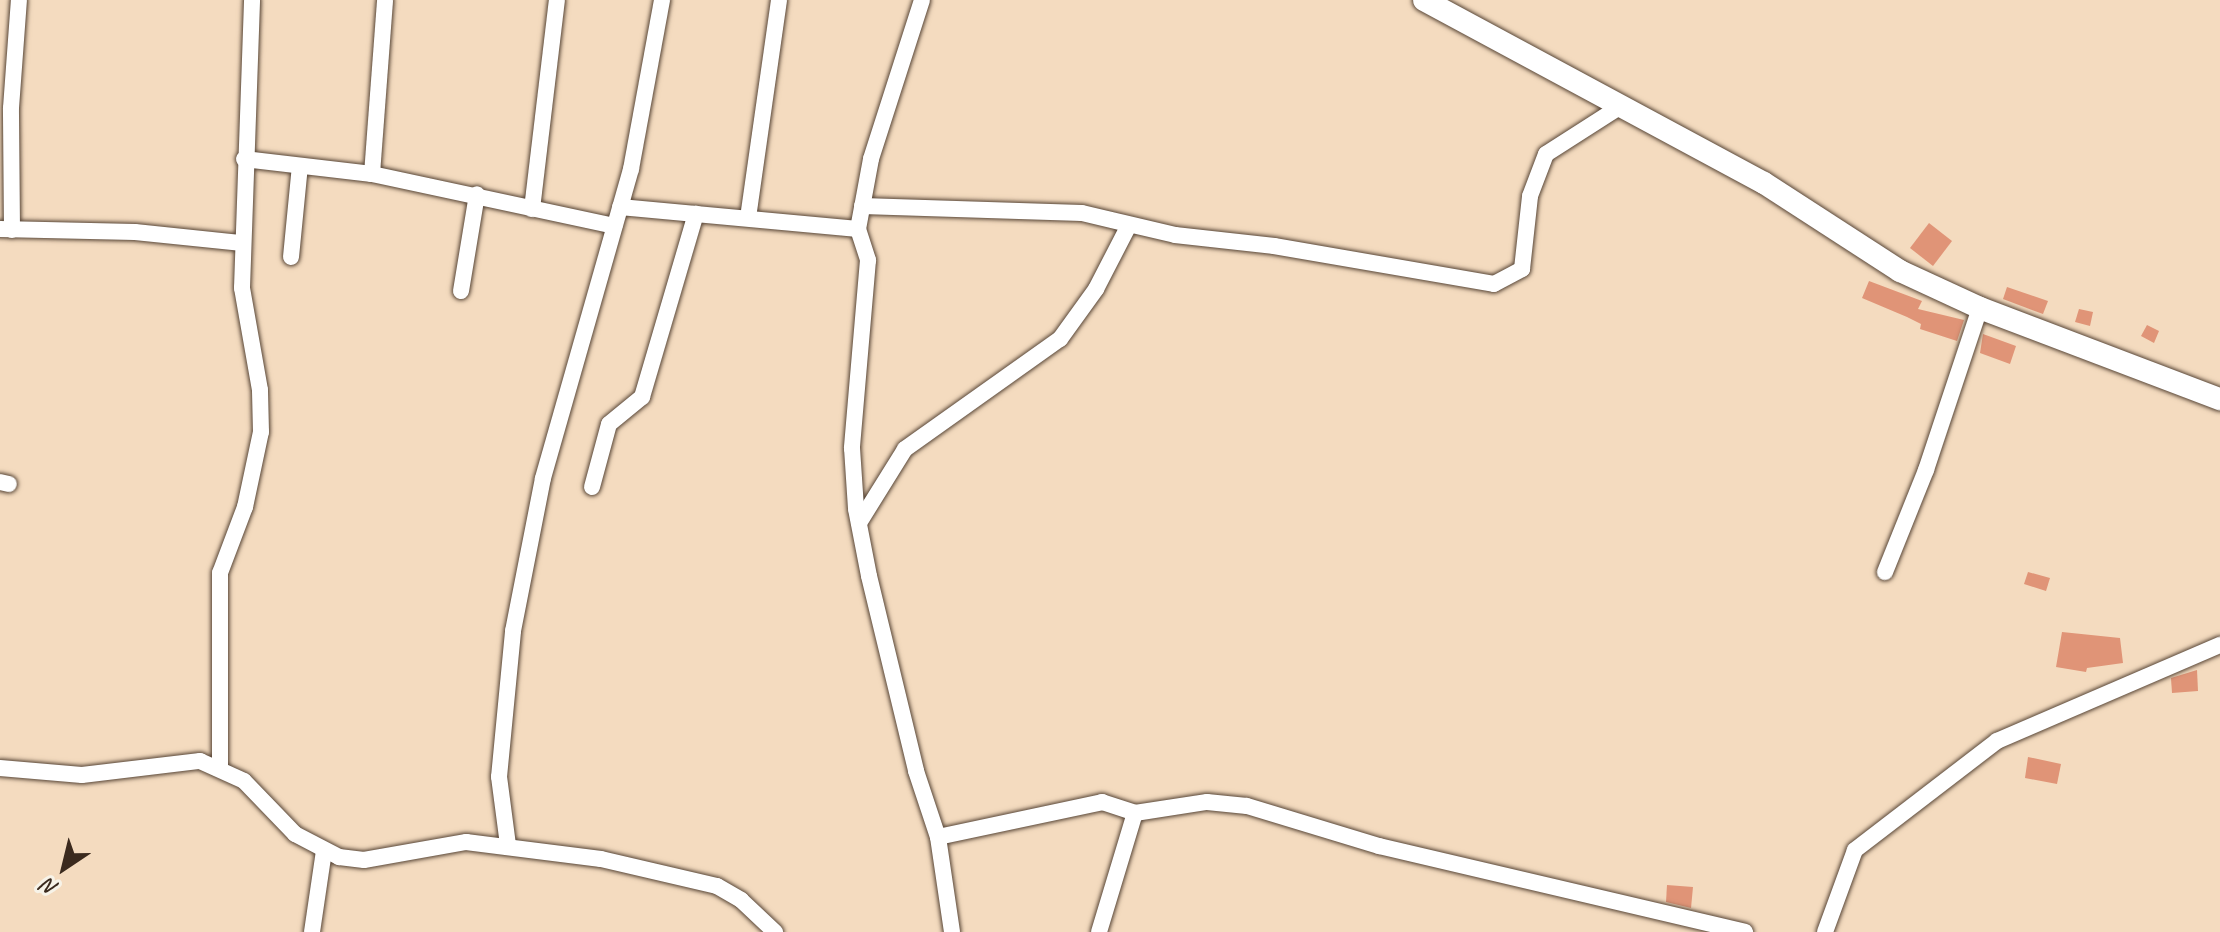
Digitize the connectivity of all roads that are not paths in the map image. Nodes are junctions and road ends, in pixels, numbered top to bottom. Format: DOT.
graph roads {
  1 [pos="19,0"];
  2 [pos="252,0"];
  3 [pos="385,0"];
  4 [pos="557,0"];
  5 [pos="662,0"];
  6 [pos="779,0"];
  7 [pos="922,0"];
  8 [pos="1424,0"];
  9 [pos="1621,106"];
  10 [pos="244,159"];
  11 [pos="300,166"];
  12 [pos="372,174"];
  13 [pos="477,194"];
  14 [pos="862,206"];
  15 [pos="620,207"];
  16 [pos="532,209"];
  17 [pos="696,214"];
  18 [pos="748,218"];
  19 [pos="1129,225"];
  20 [pos="614,226"];
  21 [pos="858,229"];
  22 [pos="6,230"];
  23 [pos="242,243"];
  24 [pos="291,257"];
  25 [pos="461,291"];
  26 [pos="1980,308"];
  27 [pos="2220,399"];
  28 [pos="592,487"];
  29 [pos="859,523"];
  30 [pos="1885,572"];
  31 [pos="2220,645"];
  32 [pos="220,766"];
  33 [pos="0,768"];
  34 [pos="1135,813"];
  35 [pos="938,837"];
  36 [pos="508,845"];
  37 [pos="324,851"];
  38 [pos="312,932"];
  39 [pos="775,932"];
  40 [pos="952,932"];
  41 [pos="1099,932"];
  42 [pos="1745,932"];
  43 [pos="1825,932"];
  1 -- 22 [label="street"];
  2 -- 10 [label="street"];
  3 -- 12 [label="street"];
  4 -- 16 [label="street"];
  5 -- 15 [label="street"];
  6 -- 18 [label="street"];
  7 -- 14 [label="street"];
  8 -- 9 [label="street"];
  9 -- 19 [label="street"];
  9 -- 26 [label="street"];
  10 -- 11 [label="street"];
  10 -- 23 [label="street"];
  11 -- 12 [label="street"];
  11 -- 24 [label="street"];
  12 -- 13 [label="street"];
  13 -- 16 [label="street"];
  13 -- 25 [label="street"];
  14 -- 19 [label="street"];
  14 -- 21 [label="street"];
  15 -- 17 [label="street"];
  15 -- 20 [label="street"];
  16 -- 20 [label="street"];
  17 -- 18 [label="street"];
  17 -- 28 [label="street"];
  18 -- 21 [label="street"];
  19 -- 29 [label="street"];
  20 -- 36 [label="street"];
  21 -- 29 [label="street"];
  22 -- 23 [label="street"];
  23 -- 32 [label="street"];
  26 -- 27 [label="street"];
  26 -- 30 [label="street"];
  29 -- 35 [label="street"];
  31 -- 43 [label="street"];
  32 -- 33 [label="street"];
  32 -- 37 [label="street"];
  34 -- 35 [label="street"];
  34 -- 41 [label="street"];
  34 -- 42 [label="street"];
  35 -- 40 [label="street"];
  36 -- 37 [label="street"];
  36 -- 39 [label="street"];
  37 -- 38 [label="street"];
}
